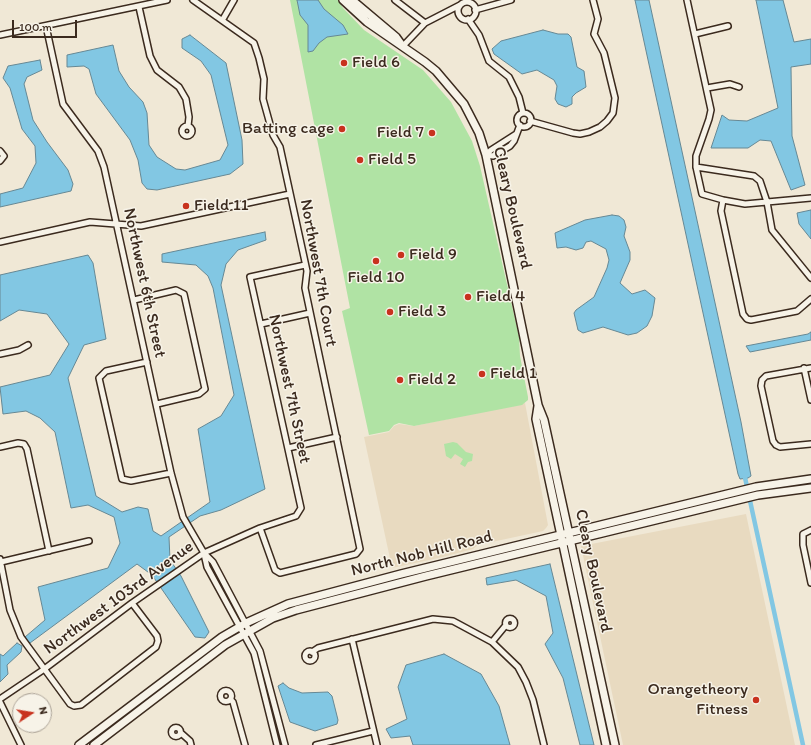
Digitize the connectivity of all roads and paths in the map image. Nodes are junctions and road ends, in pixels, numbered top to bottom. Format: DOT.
graph roads {
  1 [pos="167,0"];
  2 [pos="193,0"];
  3 [pos="234,0"];
  4 [pos="343,0"];
  5 [pos="352,0"];
  6 [pos="395,0"];
  7 [pos="511,0"];
  8 [pos="593,0"];
  9 [pos="688,0"];
  10 [pos="471,1"];
  11 [pos="460,5"];
  12 [pos="139,7"];
  13 [pos="475,10"];
  14 [pos="468,19"];
  15 [pos="223,20"];
  16 [pos="425,23"];
  17 [pos="46,26"];
  18 [pos="728,26"];
  19 [pos="695,34"];
  20 [pos="0,35"];
  21 [pos="403,46"];
  22 [pos="739,87"];
  23 [pos="707,88"];
  24 [pos="523,113"];
  25 [pos="530,121"];
  26 [pos="520,125"];
  27 [pos="188,126"];
  28 [pos="0,151"];
  29 [pos="486,155"];
  30 [pos="0,161"];
  31 [pos="696,167"];
  32 [pos="290,194"];
  33 [pos="811,198"];
  34 [pos="723,200"];
  35 [pos="767,202"];
  36 [pos="118,224"];
  37 [pos="0,242"];
  38 [pos="305,264"];
  39 [pos="811,278"];
  40 [pos="811,299"];
  41 [pos="134,300"];
  42 [pos="310,313"];
  43 [pos="260,324"];
  44 [pos="28,345"];
  45 [pos="0,354"];
  46 [pos="147,362"];
  47 [pos="804,368"];
  48 [pos="811,368"];
  49 [pos="811,400"];
  50 [pos="157,404"];
  51 [pos="337,437"];
  52 [pos="811,444"];
  53 [pos="0,447"];
  54 [pos="288,448"];
  55 [pos="171,473"];
  56 [pos="811,479"];
  57 [pos="811,488"];
  58 [pos="300,508"];
  59 [pos="260,528"];
  60 [pos="811,530"];
  61 [pos="566,534"];
  62 [pos="89,541"];
  63 [pos="571,542"];
  64 [pos="563,544"];
  65 [pos="49,551"];
  66 [pos="204,553"];
  67 [pos="0,561"];
  68 [pos="811,584"];
  69 [pos="132,603"];
  70 [pos="243,624"];
  71 [pos="506,626"];
  72 [pos="247,632"];
  73 [pos="352,639"];
  74 [pos="492,642"];
  75 [pos="312,652"];
  76 [pos="43,670"];
  77 [pos="0,699"];
  78 [pos="230,700"];
  79 [pos="0,702"];
  80 [pos="373,731"];
  81 [pos="180,733"];
  82 [pos="21,745"];
  83 [pos="79,745"];
  84 [pos="94,745"];
  85 [pos="191,745"];
  86 [pos="244,745"];
  87 [pos="277,745"];
  88 [pos="285,745"];
  89 [pos="316,745"];
  90 [pos="377,745"];
  91 [pos="544,745"];
  92 [pos="606,745"];
  93 [pos="615,745"];
  1 -- 12 [label="street"];
  2 -- 15 [label="street, Northwest 7th Court"];
  3 -- 15 [label="street"];
  4 -- 21 [label="main road, Cleary Boulevard"];
  5 -- 21 [label="main road, Cleary Boulevard"];
  6 -- 16 [label="street"];
  7 -- 13 [label="street"];
  8 -- 25 [label="street"];
  9 -- 19 [label="street"];
  10 -- 11 [label="street"];
  10 -- 13 [label="street"];
  11 -- 14 [label="street"];
  11 -- 16 [label="street"];
  12 -- 17 [label="street"];
  12 -- 27 [label="street"];
  13 -- 14 [label="street"];
  14 -- 24 [label="street"];
  15 -- 32 [label="street, Northwest 7th Court"];
  16 -- 21 [label="street"];
  17 -- 20 [label="street"];
  17 -- 36 [label="street, Northwest 6th Street"];
  18 -- 19 [label="street"];
  19 -- 23 [label="street"];
  21 -- 29 [label="main road, Cleary Boulevard"];
  22 -- 23 [label="street"];
  23 -- 31 [label="street"];
  24 -- 25 [label="street"];
  24 -- 26 [label="street"];
  25 -- 26 [label="street"];
  26 -- 29 [label="street"];
  28 -- 30 [label="street"];
  29 -- 61 [label="main road, Cleary Boulevard"];
  31 -- 34 [label="street"];
  31 -- 35 [label="street"];
  32 -- 36 [label="street"];
  32 -- 38 [label="street, Northwest 7th Court"];
  33 -- 35 [label="street"];
  34 -- 35 [label="street"];
  34 -- 40 [label="street"];
  35 -- 39 [label="street"];
  36 -- 37 [label="street"];
  36 -- 41 [label="street, Northwest 6th Street"];
  38 -- 42 [label="street, Northwest 7th Court"];
  38 -- 43 [label="street, Northwest 7th Street"];
  41 -- 46 [label="street, Northwest 6th Street"];
  41 -- 50 [label="street"];
  42 -- 43 [label="street"];
  42 -- 51 [label="street, Northwest 7th Court"];
  43 -- 54 [label="street, Northwest 7th Street"];
  44 -- 45 [label="street"];
  46 -- 50 [label="street, Northwest 6th Street"];
  46 -- 55 [label="street"];
  47 -- 48 [label="street"];
  47 -- 49 [label="street"];
  47 -- 52 [label="street"];
  50 -- 55 [label="street, Northwest 6th Street"];
  51 -- 54 [label="street"];
  51 -- 59 [label="street, Northwest 7th Court"];
  53 -- 65 [label="street"];
  54 -- 58 [label="street, Northwest 7th Street"];
  55 -- 66 [label="street, Northwest 6th Street"];
  56 -- 61 [label="main road, North Nob Hill Road"];
  57 -- 63 [label="main road, North Nob Hill Road"];
  58 -- 59 [label="street, Northwest 103rd Avenue"];
  59 -- 66 [label="street, Northwest 103rd Avenue"];
  60 -- 68 [label="street"];
  61 -- 63 [label="main road, Cleary Boulevard"];
  61 -- 64 [label="main road, Cleary Boulevard"];
  61 -- 70 [label="main road, North Nob Hill Road"];
  62 -- 65 [label="street"];
  63 -- 64 [label="main road, North Nob Hill Road"];
  63 -- 93 [label="main road, Cleary Boulevard"];
  64 -- 72 [label="main road, North Nob Hill Road"];
  64 -- 92 [label="main road, Cleary Boulevard"];
  65 -- 67 [label="street"];
  66 -- 69 [label="street, Northwest 103rd Avenue"];
  66 -- 70 [label="street, Northwest 6th Street"];
  67 -- 76 [label="street"];
  69 -- 76 [label="street, Northwest 103rd Avenue"];
  69 -- 76 [label="street"];
  70 -- 72 [label="street, Northwest 6th Street"];
  70 -- 83 [label="main road, North Nob Hill Road"];
  71 -- 74 [label="street"];
  72 -- 84 [label="main road, North Nob Hill Road"];
  72 -- 87 [label="street"];
  72 -- 88 [label="street"];
  73 -- 74 [label="street"];
  73 -- 75 [label="street"];
  73 -- 80 [label="street"];
  74 -- 91 [label="street"];
  76 -- 77 [label="street, Northwest 103rd Avenue"];
  78 -- 86 [label="street"];
  79 -- 82 [label="street"];
  80 -- 89 [label="street"];
  80 -- 90 [label="street"];
  81 -- 85 [label="street"];
}
